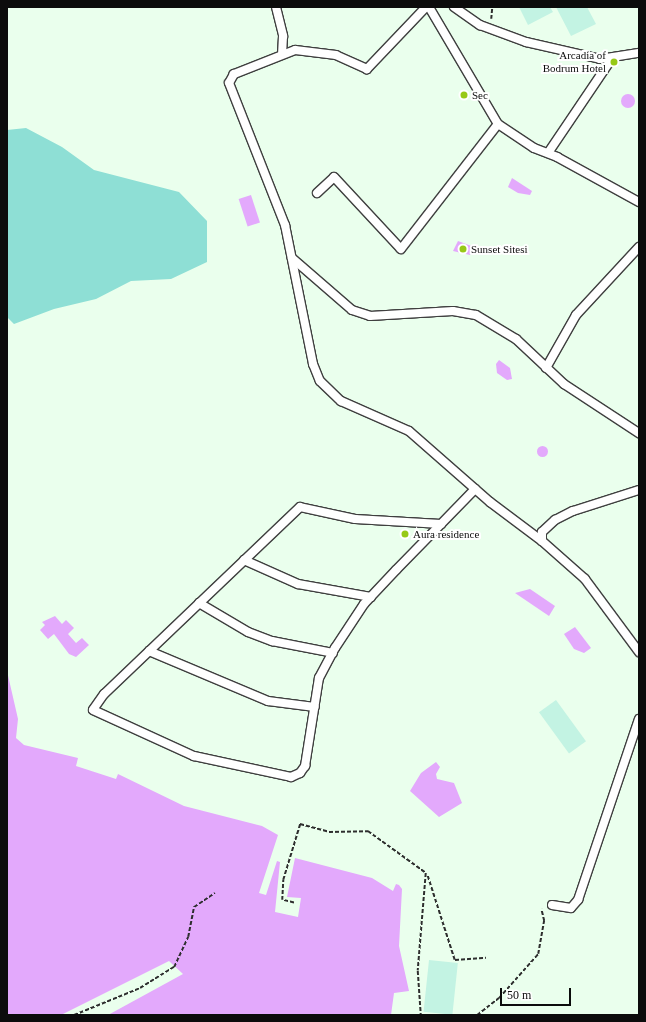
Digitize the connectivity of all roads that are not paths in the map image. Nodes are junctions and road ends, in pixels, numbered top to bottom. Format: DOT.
graph roads {
  1 [pos="276,7"];
  2 [pos="426,7"];
  3 [pos="429,7"];
  4 [pos="454,7"];
  5 [pos="282,53"];
  6 [pos="639,53"];
  7 [pos="612,58"];
  8 [pos="498,124"];
  9 [pos="548,154"];
  10 [pos="317,193"];
  11 [pos="639,202"];
  12 [pos="639,247"];
  13 [pos="292,258"];
  14 [pos="546,368"];
  15 [pos="639,433"];
  16 [pos="475,488"];
  17 [pos="639,490"];
  18 [pos="441,524"];
  19 [pos="542,541"];
  20 [pos="244,560"];
  21 [pos="371,597"];
  22 [pos="199,603"];
  23 [pos="149,651"];
  24 [pos="639,652"];
  25 [pos="333,653"];
  26 [pos="315,707"];
  27 [pos="639,719"];
  28 [pos="552,905"];
  1 -- 5 [label="street"];
  2 -- 5 [label="street"];
  3 -- 8 [label="street"];
  4 -- 7 [label="street"];
  5 -- 13 [label="street"];
  6 -- 7 [label="street"];
  7 -- 9 [label="street"];
  8 -- 9 [label="street"];
  8 -- 10 [label="street"];
  9 -- 11 [label="street"];
  12 -- 14 [label="street"];
  13 -- 14 [label="street"];
  13 -- 16 [label="street"];
  14 -- 15 [label="street"];
  16 -- 18 [label="street"];
  16 -- 19 [label="street"];
  17 -- 19 [label="street"];
  18 -- 20 [label="street"];
  18 -- 21 [label="street"];
  19 -- 24 [label="street"];
  20 -- 21 [label="street"];
  20 -- 22 [label="street"];
  21 -- 25 [label="street"];
  22 -- 23 [label="street"];
  22 -- 25 [label="street"];
  23 -- 26 [label="street"];
  23 -- 26 [label="street"];
  25 -- 26 [label="street"];
  27 -- 28 [label="street"];
}
